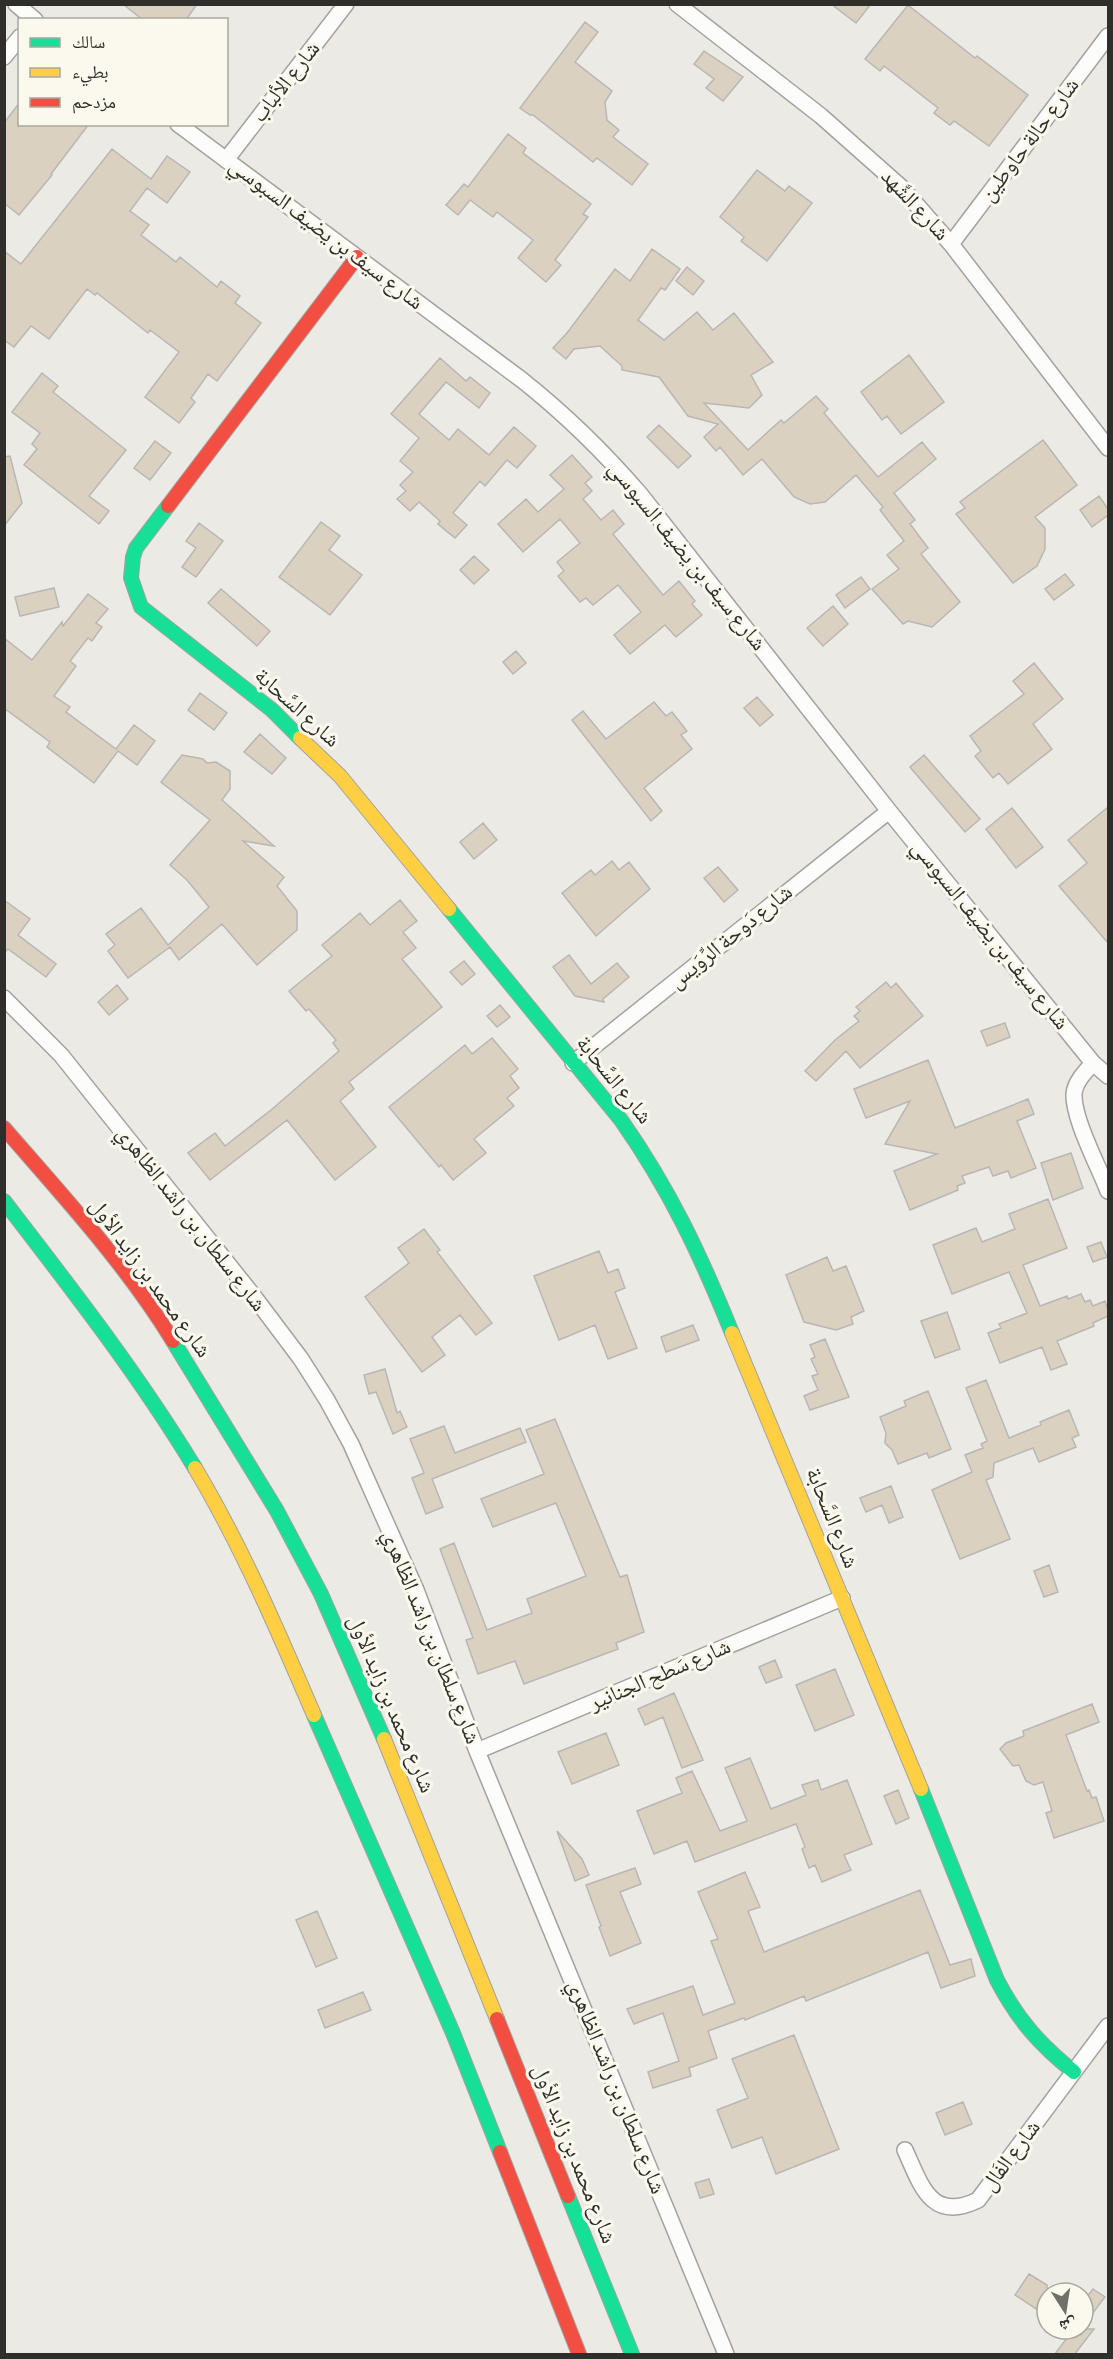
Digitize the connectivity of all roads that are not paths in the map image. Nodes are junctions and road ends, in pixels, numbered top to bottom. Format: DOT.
graph roads {
  1 [pos="16,4"];
  2 [pos="346,4"];
  3 [pos="677,4"];
  4 [pos="33,18"];
  5 [pos="1108,36"];
  6 [pos="18,40"];
  7 [pos="4,57"];
  8 [pos="181,126"];
  9 [pos="226,160"];
  10 [pos="951,244"];
  11 [pos="357,257"];
  12 [pos="1108,448"];
  13 [pos="889,811"];
  14 [pos="4,998"];
  15 [pos="573,1063"];
  16 [pos="1093,1063"];
  17 [pos="1108,1076"];
  18 [pos="4,1128"];
  19 [pos="1108,1191"];
  20 [pos="4,1201"];
  21 [pos="842,1598"];
  22 [pos="477,1751"];
  23 [pos="1108,2026"];
  24 [pos="1074,2072"];
  25 [pos="905,2150"];
  26 [pos="579,2355"];
  27 [pos="632,2355"];
  28 [pos="726,2355"];
  1 -- 4 [label="street"];
  2 -- 9 [label="street, شارع الألباب"];
  3 -- 10 [label="street, شارع الشَّهد"];
  5 -- 10 [label="street, شارع حالة حاوطين"];
  6 -- 7 [label="street"];
  8 -- 9 [label="street, شارع سيف بن يضيف السبوسي"];
  9 -- 11 [label="street, شارع سيف بن يضيف السبوسي"];
  10 -- 12 [label="street, شارع الشَّهد"];
  11 -- 13 [label="street, شارع سيف بن يضيف السبوسي"];
  11 -- 15 [label="main road, شارع السَّحابة"];
  13 -- 15 [label="street, شارع دَوحة الرِّوَيس"];
  13 -- 16 [label="street, شارع سيف بن يضيف السبوسي"];
  14 -- 22 [label="street, شارع سلطان بن راشد الظاهري"];
  15 -- 21 [label="main road, شارع السَّحابة"];
  16 -- 17 [label="street, شارع سيف بن يضيف السبوسي"];
  16 -- 19 [label="street"];
  18 -- 27 [label="main road, شارع محمد بن زايد الأول"];
  20 -- 26 [label="main road"];
  21 -- 22 [label="street, شارع سَطح الجنانير"];
  21 -- 24 [label="main road, شارع السَّحابة"];
  22 -- 28 [label="street, شارع سلطان بن راشد الظاهري"];
  23 -- 24 [label="street, شارع الفَال"];
  24 -- 25 [label="street, شارع الفَال"];
}
